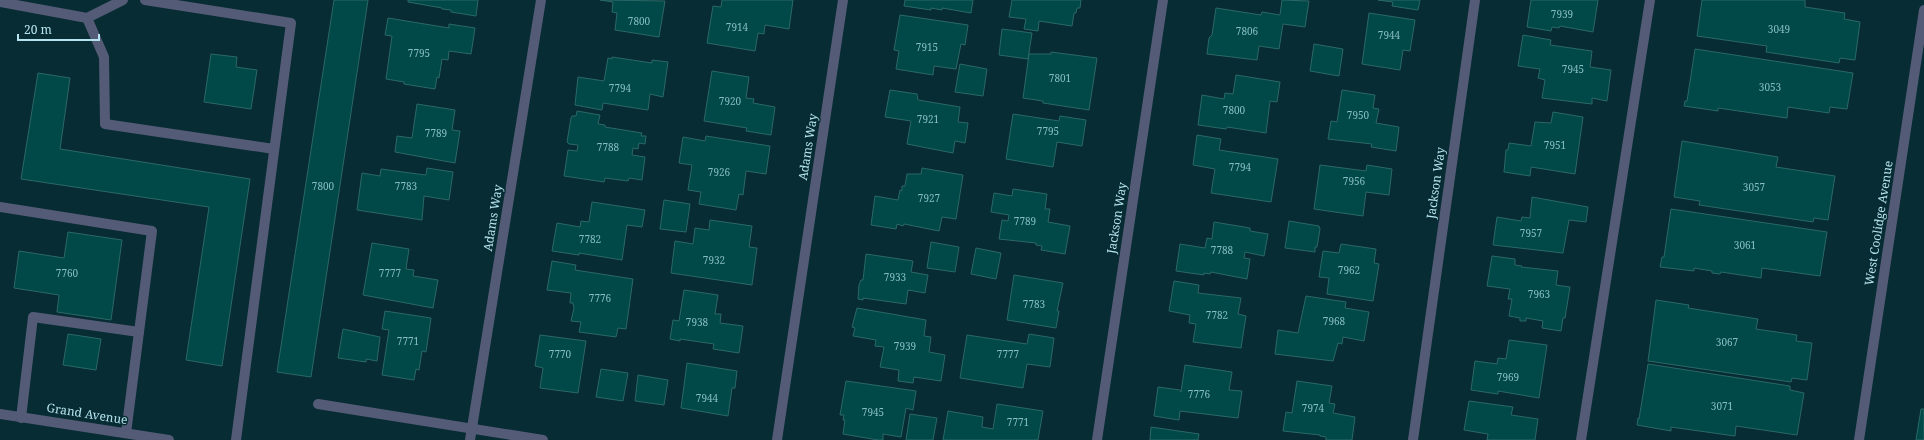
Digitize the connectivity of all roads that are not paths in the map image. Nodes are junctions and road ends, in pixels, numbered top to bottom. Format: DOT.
graph roads {
  1 [pos="123,0"];
  2 [pos="145,0"];
  3 [pos="541,0"];
  4 [pos="844,0"];
  5 [pos="1163,0"];
  6 [pos="1475,0"];
  7 [pos="1650,0"];
  8 [pos="0,2"];
  9 [pos="1924,10"];
  10 [pos="87,18"];
  11 [pos="274,149"];
  12 [pos="0,207"];
  13 [pos="139,332"];
  14 [pos="318,404"];
  15 [pos="0,414"];
  16 [pos="21,418"];
  17 [pos="472,429"];
  18 [pos="126,433"];
  19 [pos="169,440"];
  20 [pos="236,440"];
  21 [pos="470,440"];
  22 [pos="543,440"];
  23 [pos="777,440"];
  24 [pos="1097,440"];
  25 [pos="1413,440"];
  26 [pos="1581,440"];
  27 [pos="1859,440"];
  1 -- 10 [label="street"];
  2 -- 11 [label="street"];
  3 -- 17 [label="street, Adams Way"];
  4 -- 23 [label="street, Adams Way"];
  5 -- 24 [label="street, Jackson Way"];
  6 -- 25 [label="street, Jackson Way"];
  7 -- 26 [label="street"];
  8 -- 10 [label="street"];
  9 -- 27 [label="street, West Coolidge Avenue"];
  10 -- 11 [label="street"];
  11 -- 20 [label="street"];
  12 -- 13 [label="street"];
  13 -- 16 [label="street"];
  13 -- 18 [label="street"];
  14 -- 17 [label="street"];
  15 -- 16 [label="street, Grand Avenue"];
  16 -- 18 [label="street, Grand Avenue"];
  17 -- 21 [label="street, Adams Way"];
  17 -- 22 [label="street"];
  18 -- 19 [label="street, Grand Avenue"];
}
